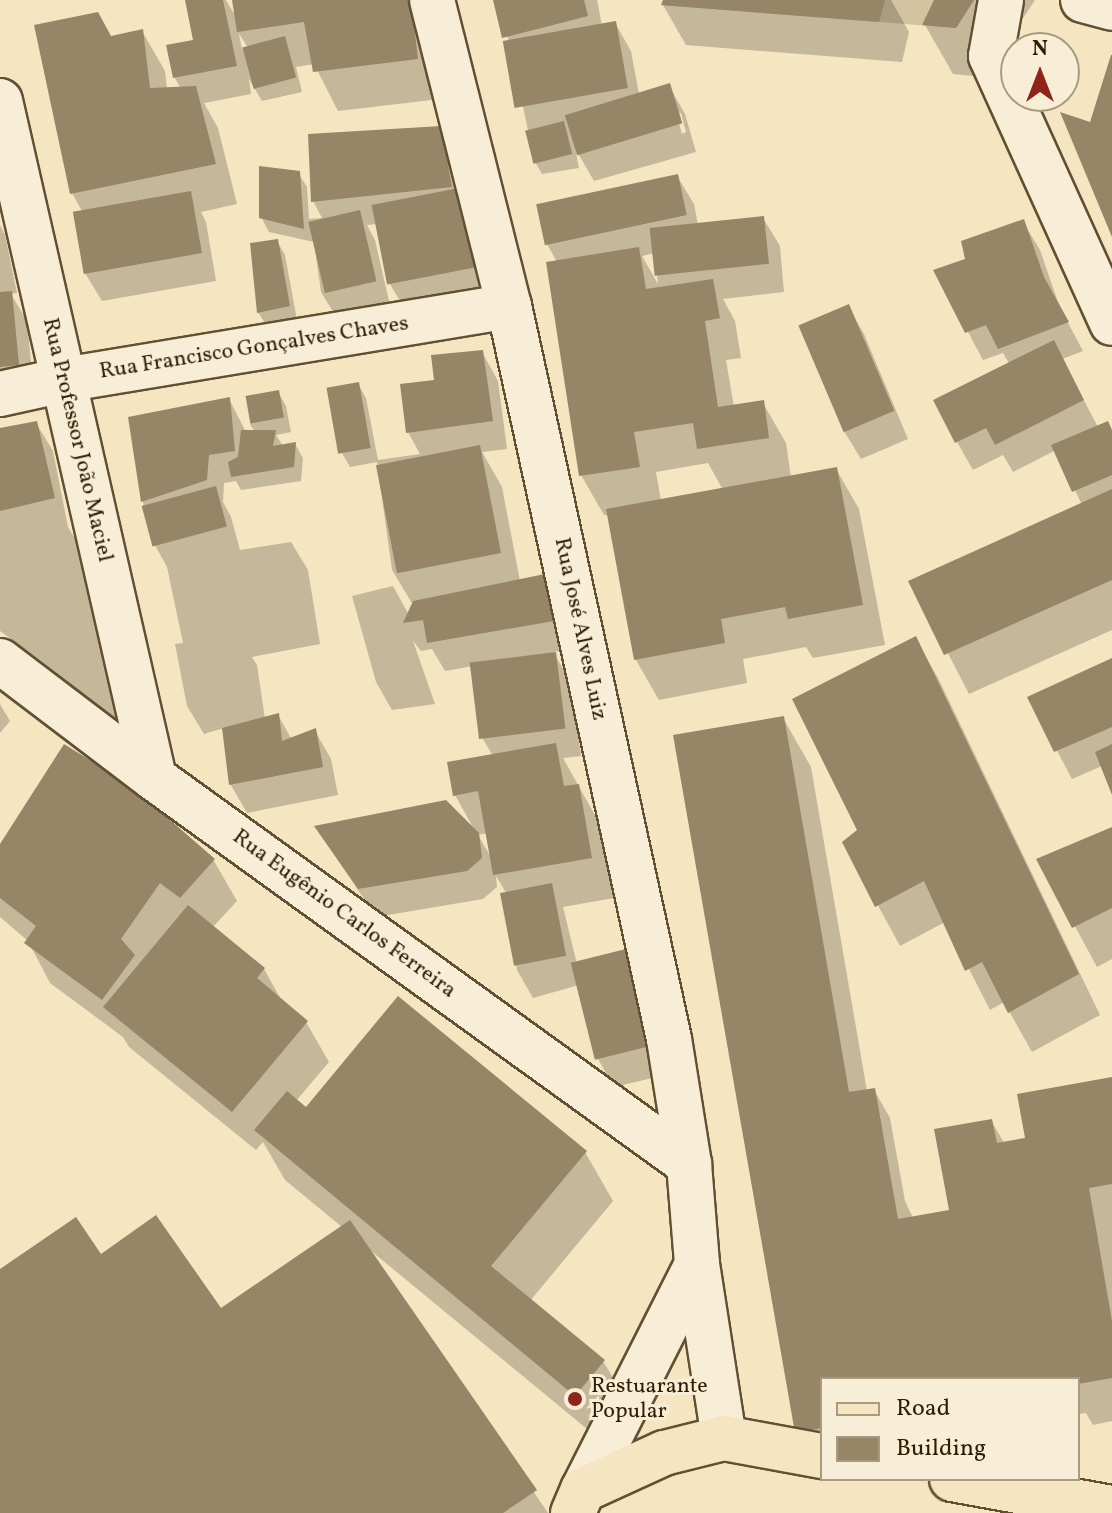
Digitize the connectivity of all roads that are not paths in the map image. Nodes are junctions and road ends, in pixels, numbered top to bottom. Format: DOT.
graph roads {
  1 [pos="432,0"];
  2 [pos="1001,0"];
  3 [pos="1083,0"];
  4 [pos="1112,8"];
  5 [pos="0,101"];
  6 [pos="509,306"];
  7 [pos="1112,323"];
  8 [pos="63,380"];
  9 [pos="0,394"];
  10 [pos="0,661"];
  11 [pos="154,778"];
  12 [pos="689,1164"];
  13 [pos="697,1264"];
  14 [pos="724,1438"];
  15 [pos="820,1456"];
  16 [pos="963,1481"];
  17 [pos="578,1501"];
  18 [pos="1112,1508"];
  1 -- 6 [label="street, Rua José Alves Luiz"];
  2 -- 7 [label="street"];
  3 -- 4 [label="street"];
  5 -- 8 [label="street, Rua Professor João Maciel"];
  6 -- 8 [label="street, Rua Francisco Gonçalves Chaves"];
  6 -- 12 [label="street, Rua José Alves Luiz"];
  8 -- 9 [label="street, Rua Francisco Gonçalves Chaves"];
  8 -- 11 [label="street, Rua Professor João Maciel"];
  10 -- 11 [label="street, Rua Eugênio Carlos Ferreira"];
  11 -- 12 [label="street, Rua Eugênio Carlos Ferreira"];
  12 -- 13 [label="street, Rua José Alves Luiz"];
  13 -- 14 [label="street, Rua José Alves Luiz"];
  13 -- 17 [label="street"];
  14 -- 15 [label="main road"];
  14 -- 17 [label="main road"];
  16 -- 18 [label="main road"];
}
